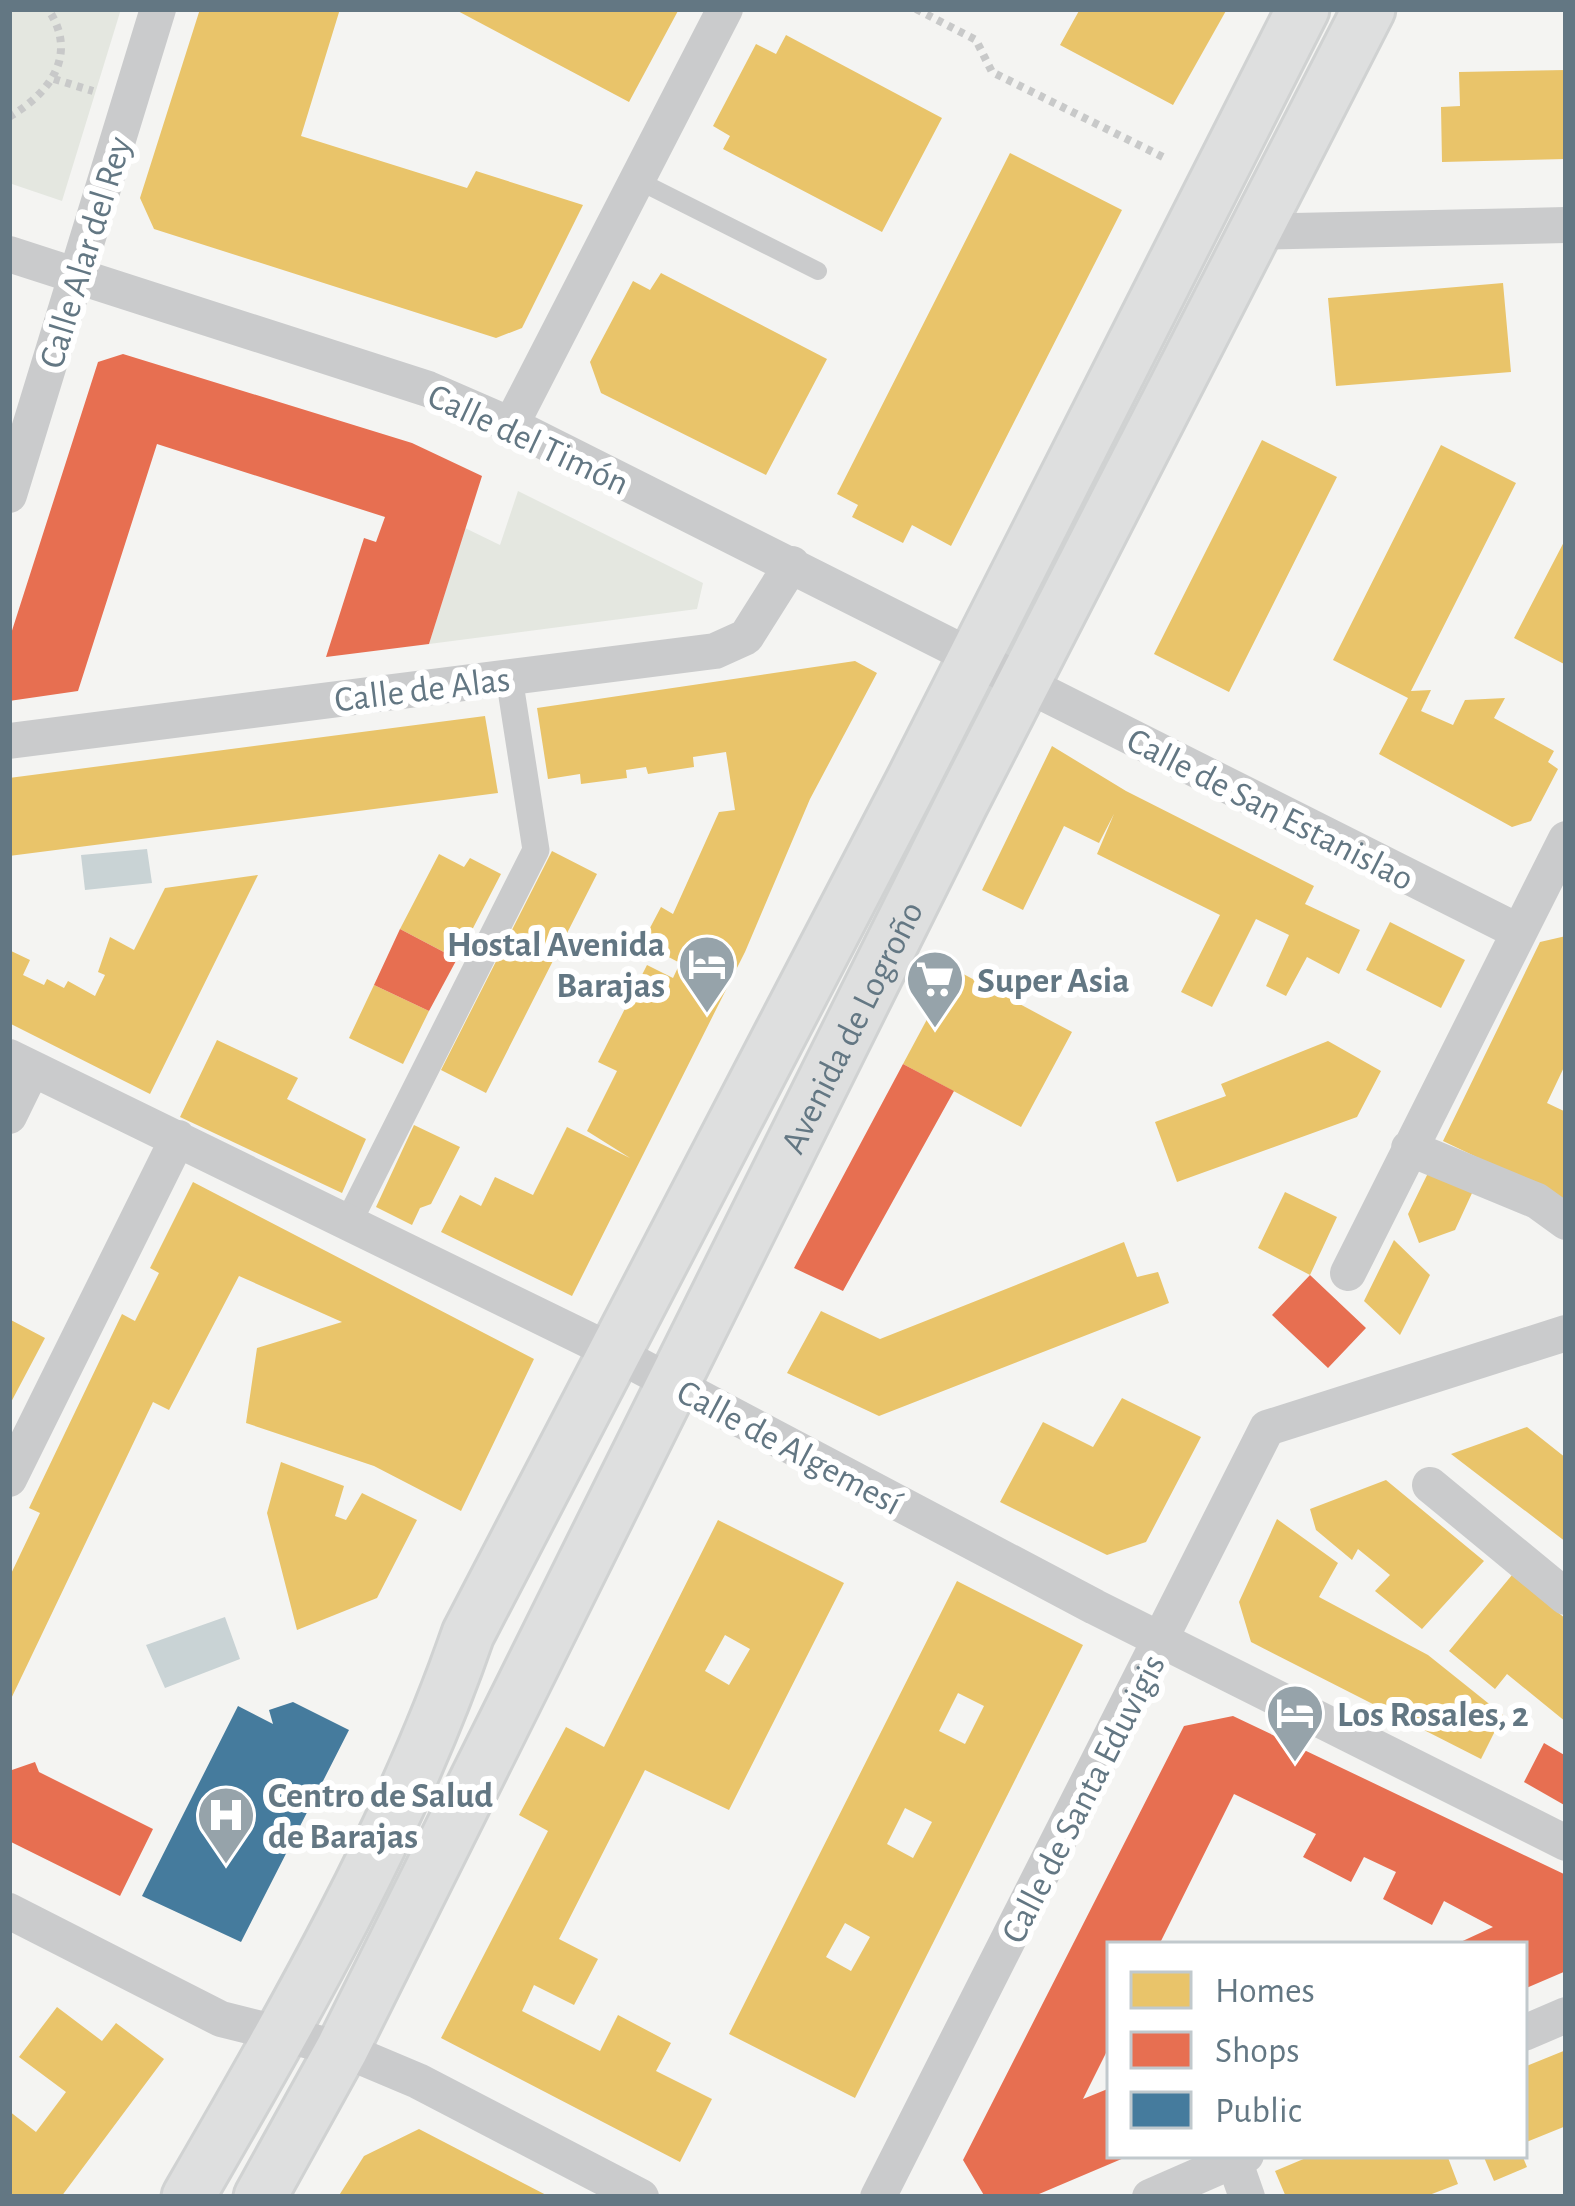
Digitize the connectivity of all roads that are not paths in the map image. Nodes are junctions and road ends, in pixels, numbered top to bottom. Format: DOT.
graph roads {
  1 [pos="158,9"];
  2 [pos="725,9"];
  3 [pos="1303,9"];
  4 [pos="1369,9"];
  5 [pos="637,180"];
  6 [pos="1566,225"];
  7 [pos="1251,232"];
  8 [pos="9,254"];
  9 [pos="818,271"];
  10 [pos="77,277"];
  11 [pos="512,425"];
  12 [pos="9,495"];
  13 [pos="792,564"];
  14 [pos="976,656"];
  15 [pos="508,677"];
  16 [pos="1025,681"];
  17 [pos="9,741"];
  18 [pos="1566,839"];
  19 [pos="1519,932"];
  20 [pos="21,1063"];
  21 [pos="9,1117"];
  22 [pos="178,1138"];
  23 [pos="1409,1148"];
  24 [pos="1566,1222"];
  25 [pos="348,1223"];
  26 [pos="1348,1273"];
  27 [pos="1566,1333"];
  28 [pos="615,1353"];
  29 [pos="671,1384"];
  30 [pos="9,1479"];
  31 [pos="1430,1485"];
  32 [pos="1566,1597"];
  33 [pos="1161,1641"];
  34 [pos="1566,1843"];
  35 [pos="9,1911"];
  36 [pos="1566,2015"];
  37 [pos="1527,2032"];
  38 [pos="281,2035"];
  39 [pos="342,2049"];
  40 [pos="1240,2158"];
  41 [pos="889,2187"];
  42 [pos="188,2197"];
  43 [pos="260,2197"];
  44 [pos="641,2197"];
  45 [pos="1150,2197"];
  46 [pos="1247,2197"];
  1 -- 10 [label="street, Calle Alar del Rey"];
  2 -- 5 [label="street"];
  3 -- 14 [label="main road, Avenida de Logroño"];
  4 -- 7 [label="main road, Avenida de Logroño"];
  5 -- 9 [label="lane"];
  5 -- 11 [label="street"];
  6 -- 7 [label="street"];
  7 -- 16 [label="main road, Avenida de Logroño"];
  8 -- 10 [label="street, Calle del Timón"];
  10 -- 11 [label="street, Calle del Timón"];
  10 -- 12 [label="street, Calle Alar del Rey"];
  11 -- 13 [label="street, Calle del Timón"];
  13 -- 14 [label="street, Calle del Timón"];
  13 -- 15 [label="street, Calle de Alas"];
  14 -- 16 [label="street, Calle del Timón"];
  14 -- 28 [label="main road, Avenida de Logroño"];
  15 -- 17 [label="street, Calle de Alas"];
  15 -- 25 [label="street"];
  16 -- 19 [label="street, Calle de San Estanislao"];
  16 -- 29 [label="main road, Avenida de Logroño"];
  18 -- 19 [label="street"];
  19 -- 23 [label="street"];
  20 -- 21 [label="street"];
  20 -- 22 [label="street, Calle de Algemesí"];
  22 -- 25 [label="street, Calle de Algemesí"];
  22 -- 30 [label="street"];
  23 -- 24 [label="street"];
  23 -- 26 [label="street"];
  25 -- 28 [label="street, Calle de Algemesí"];
  27 -- 33 [label="street, Calle de Santa Eduvigis"];
  28 -- 29 [label="street, Calle de Algemesí"];
  28 -- 38 [label="main road, Avenida de Logroño"];
  29 -- 33 [label="street, Calle de Algemesí"];
  29 -- 39 [label="main road, Avenida de Logroño"];
  31 -- 32 [label="street"];
  33 -- 34 [label="street, Calle de Algemesí"];
  33 -- 41 [label="street, Calle de Santa Eduvigis"];
  35 -- 38 [label="street"];
  36 -- 37 [label="street"];
  38 -- 39 [label="street"];
  38 -- 42 [label="main road, Avenida de Logroño"];
  39 -- 43 [label="main road, Avenida de Logroño"];
  39 -- 44 [label="street"];
  40 -- 45 [label="street"];
  40 -- 46 [label="street"];
}
